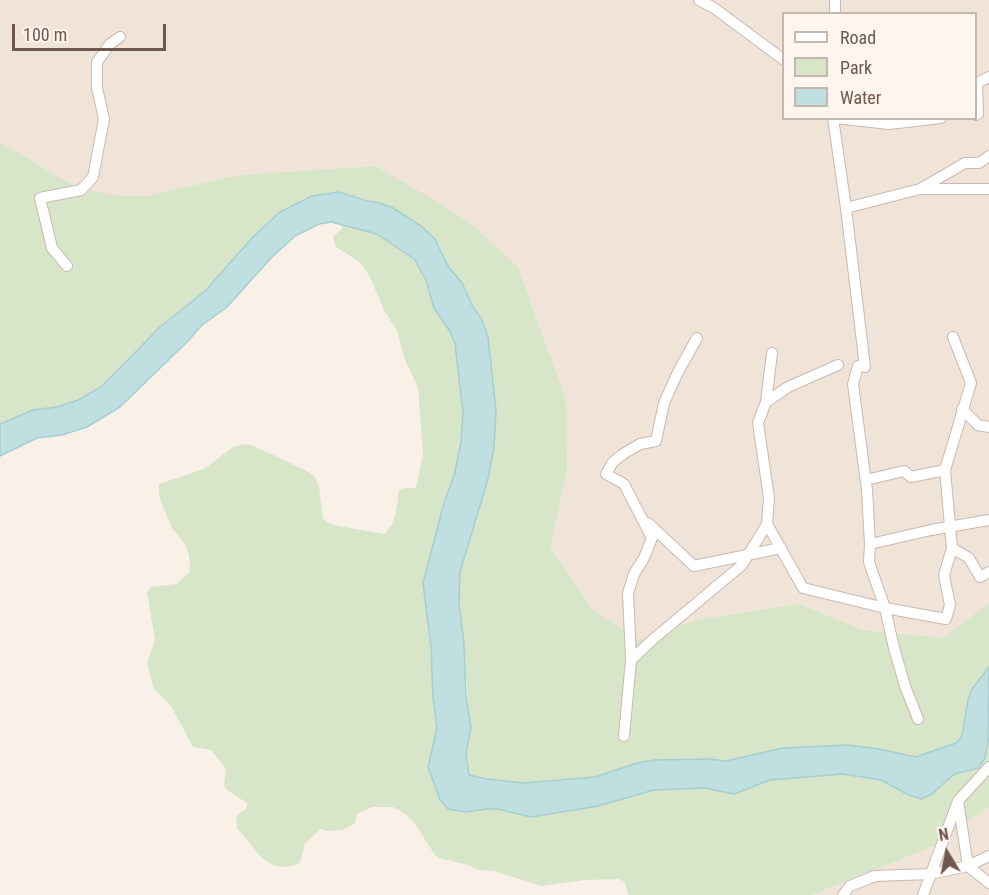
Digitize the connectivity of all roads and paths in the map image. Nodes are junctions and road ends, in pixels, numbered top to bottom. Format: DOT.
graph roads {
  1 [pos="699,0"];
  2 [pos="120,37"];
  3 [pos="782,59"];
  4 [pos="977,83"];
  5 [pos="977,114"];
  6 [pos="834,120"];
  7 [pos="852,120"];
  8 [pos="924,120"];
  9 [pos="989,156"];
  10 [pos="920,189"];
  11 [pos="989,189"];
  12 [pos="846,208"];
  13 [pos="67,266"];
  14 [pos="953,337"];
  15 [pos="697,338"];
  16 [pos="772,353"];
  17 [pos="838,364"];
  18 [pos="766,402"];
  19 [pos="962,409"];
  20 [pos="989,427"];
  21 [pos="945,470"];
  22 [pos="866,480"];
  23 [pos="641,516"];
  24 [pos="989,520"];
  25 [pos="767,524"];
  26 [pos="949,527"];
  27 [pos="870,544"];
  28 [pos="781,548"];
  29 [pos="952,548"];
  30 [pos="749,554"];
  31 [pos="989,572"];
  32 [pos="885,608"];
  33 [pos="631,660"];
  34 [pos="918,719"];
  35 [pos="624,736"];
  36 [pos="989,766"];
  37 [pos="957,801"];
  38 [pos="989,856"];
  39 [pos="968,866"];
  40 [pos="930,874"];
  41 [pos="989,883"];
  42 [pos="843,895"];
  43 [pos="923,895"];
  1 -- 3 [label="street"];
  2 -- 13 [label="street"];
  4 -- 5 [label="street"];
  6 -- 12 [label="street"];
  7 -- 8 [label="street"];
  9 -- 10 [label="street"];
  10 -- 11 [label="street"];
  10 -- 12 [label="street"];
  12 -- 22 [label="street"];
  14 -- 19 [label="street"];
  15 -- 23 [label="street"];
  16 -- 18 [label="street"];
  17 -- 18 [label="street"];
  18 -- 25 [label="street"];
  19 -- 20 [label="street"];
  19 -- 21 [label="street"];
  21 -- 22 [label="street"];
  21 -- 26 [label="street"];
  22 -- 27 [label="street"];
  23 -- 30 [label="street"];
  23 -- 33 [label="street"];
  24 -- 26 [label="street"];
  25 -- 28 [label="street"];
  25 -- 30 [label="street"];
  26 -- 27 [label="street"];
  26 -- 29 [label="street"];
  27 -- 32 [label="street"];
  28 -- 30 [label="street"];
  28 -- 32 [label="street"];
  29 -- 31 [label="street"];
  29 -- 32 [label="street"];
  30 -- 33 [label="street"];
  32 -- 34 [label="street"];
  33 -- 35 [label="street"];
  36 -- 37 [label="street"];
  37 -- 39 [label="street"];
  37 -- 40 [label="street"];
  38 -- 39 [label="street"];
  39 -- 40 [label="street"];
  39 -- 41 [label="street"];
  40 -- 42 [label="street"];
  40 -- 43 [label="street"];
}
